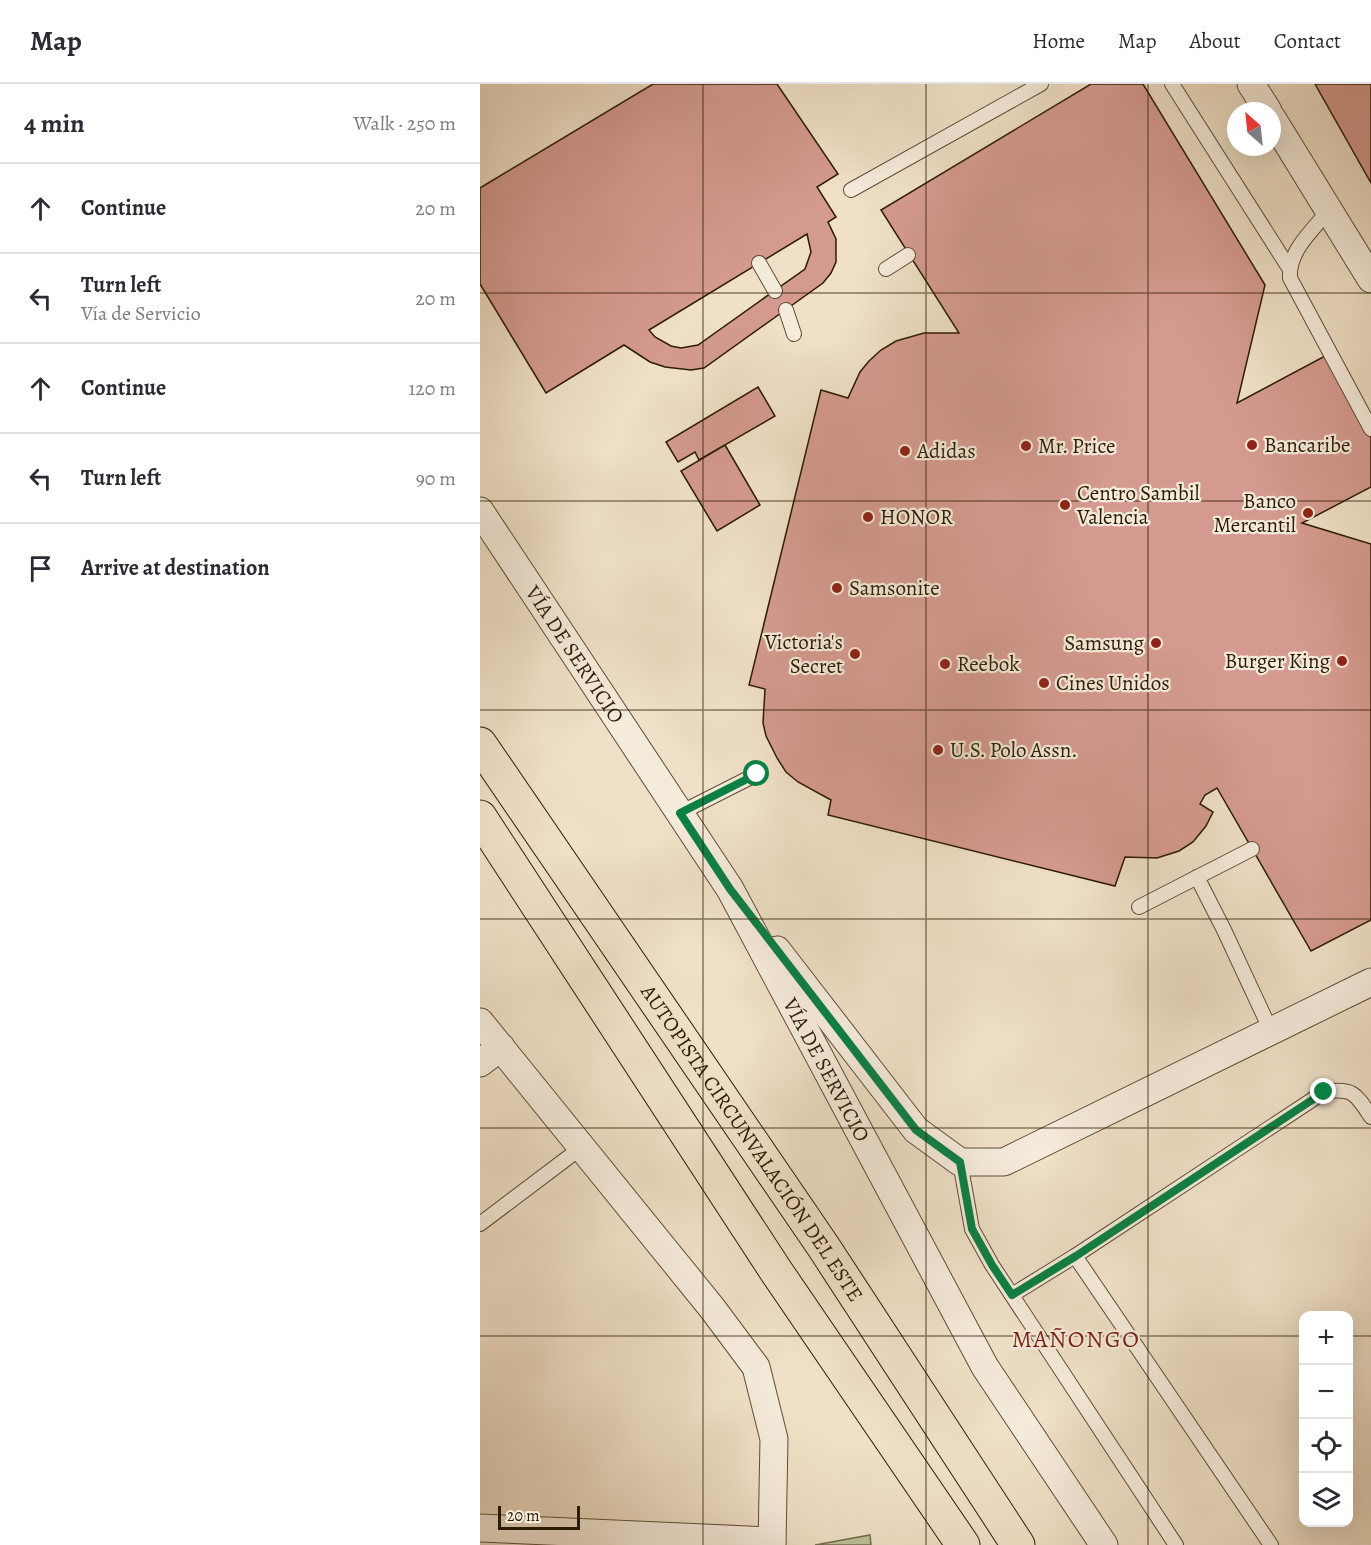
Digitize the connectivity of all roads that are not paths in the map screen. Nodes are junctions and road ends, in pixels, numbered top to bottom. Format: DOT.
graph roads {
  1 [pos="1041,84"];
  2 [pos="1172,84"];
  3 [pos="1251,84"];
  4 [pos="1262,102"];
  5 [pos="1281,133"];
  6 [pos="851,190"];
  7 [pos="1329,210"];
  8 [pos="908,255"];
  9 [pos="759,263"];
  10 [pos="1289,268"];
  11 [pos="886,269"];
  12 [pos="1371,279"];
  13 [pos="775,291"];
  14 [pos="786,310"];
  15 [pos="795,334"];
  16 [pos="1371,429"];
  17 [pos="480,511"];
  18 [pos="480,744"];
  19 [pos="757,774"];
  20 [pos="680,813"];
  21 [pos="480,818"];
  22 [pos="1252,849"];
  23 [pos="1197,877"];
  24 [pos="730,889"];
  25 [pos="1139,907"];
  26 [pos="1371,982"];
  27 [pos="480,1022"];
  28 [pos="1271,1031"];
  29 [pos="490,1055"];
  30 [pos="1371,1117"];
  31 [pos="582,1147"];
  32 [pos="960,1162"];
  33 [pos="480,1224"];
  34 [pos="1076,1256"];
  35 [pos="1012,1295"];
  36 [pos="480,1528"];
  37 [pos="772,1543"];
  38 [pos="963,1545"];
  39 [pos="1018,1545"];
  40 [pos="1104,1545"];
  41 [pos="1176,1545"];
  42 [pos="1271,1545"];
  1 -- 6 [label="lane"];
  2 -- 10 [label="lane"];
  3 -- 4 [label="street"];
  5 -- 7 [label="street"];
  7 -- 10 [label="lane"];
  7 -- 12 [label="street"];
  8 -- 11 [label="lane"];
  9 -- 13 [label="lane"];
  10 -- 16 [label="lane"];
  14 -- 15 [label="lane"];
  17 -- 20 [label="street, VÍA DE SERVICIO"];
  18 -- 39 [label="highway, AUTOPISTA CIRCUNVALACIÓN DEL ESTE"];
  19 -- 20 [label="lane"];
  20 -- 24 [label="street, VÍA DE SERVICIO"];
  21 -- 38 [label="highway"];
  22 -- 23 [label="lane"];
  23 -- 25 [label="lane"];
  23 -- 28 [label="lane"];
  24 -- 32 [label="street"];
  24 -- 40 [label="street, VÍA DE SERVICIO"];
  26 -- 28 [label="street"];
  27 -- 29 [label="street"];
  28 -- 32 [label="street"];
  29 -- 31 [label="street"];
  30 -- 34 [label="lane"];
  31 -- 33 [label="lane"];
  31 -- 37 [label="street"];
  32 -- 35 [label="lane"];
  34 -- 35 [label="lane"];
  34 -- 42 [label="lane"];
  35 -- 41 [label="lane"];
  36 -- 37 [label="street"];
}
